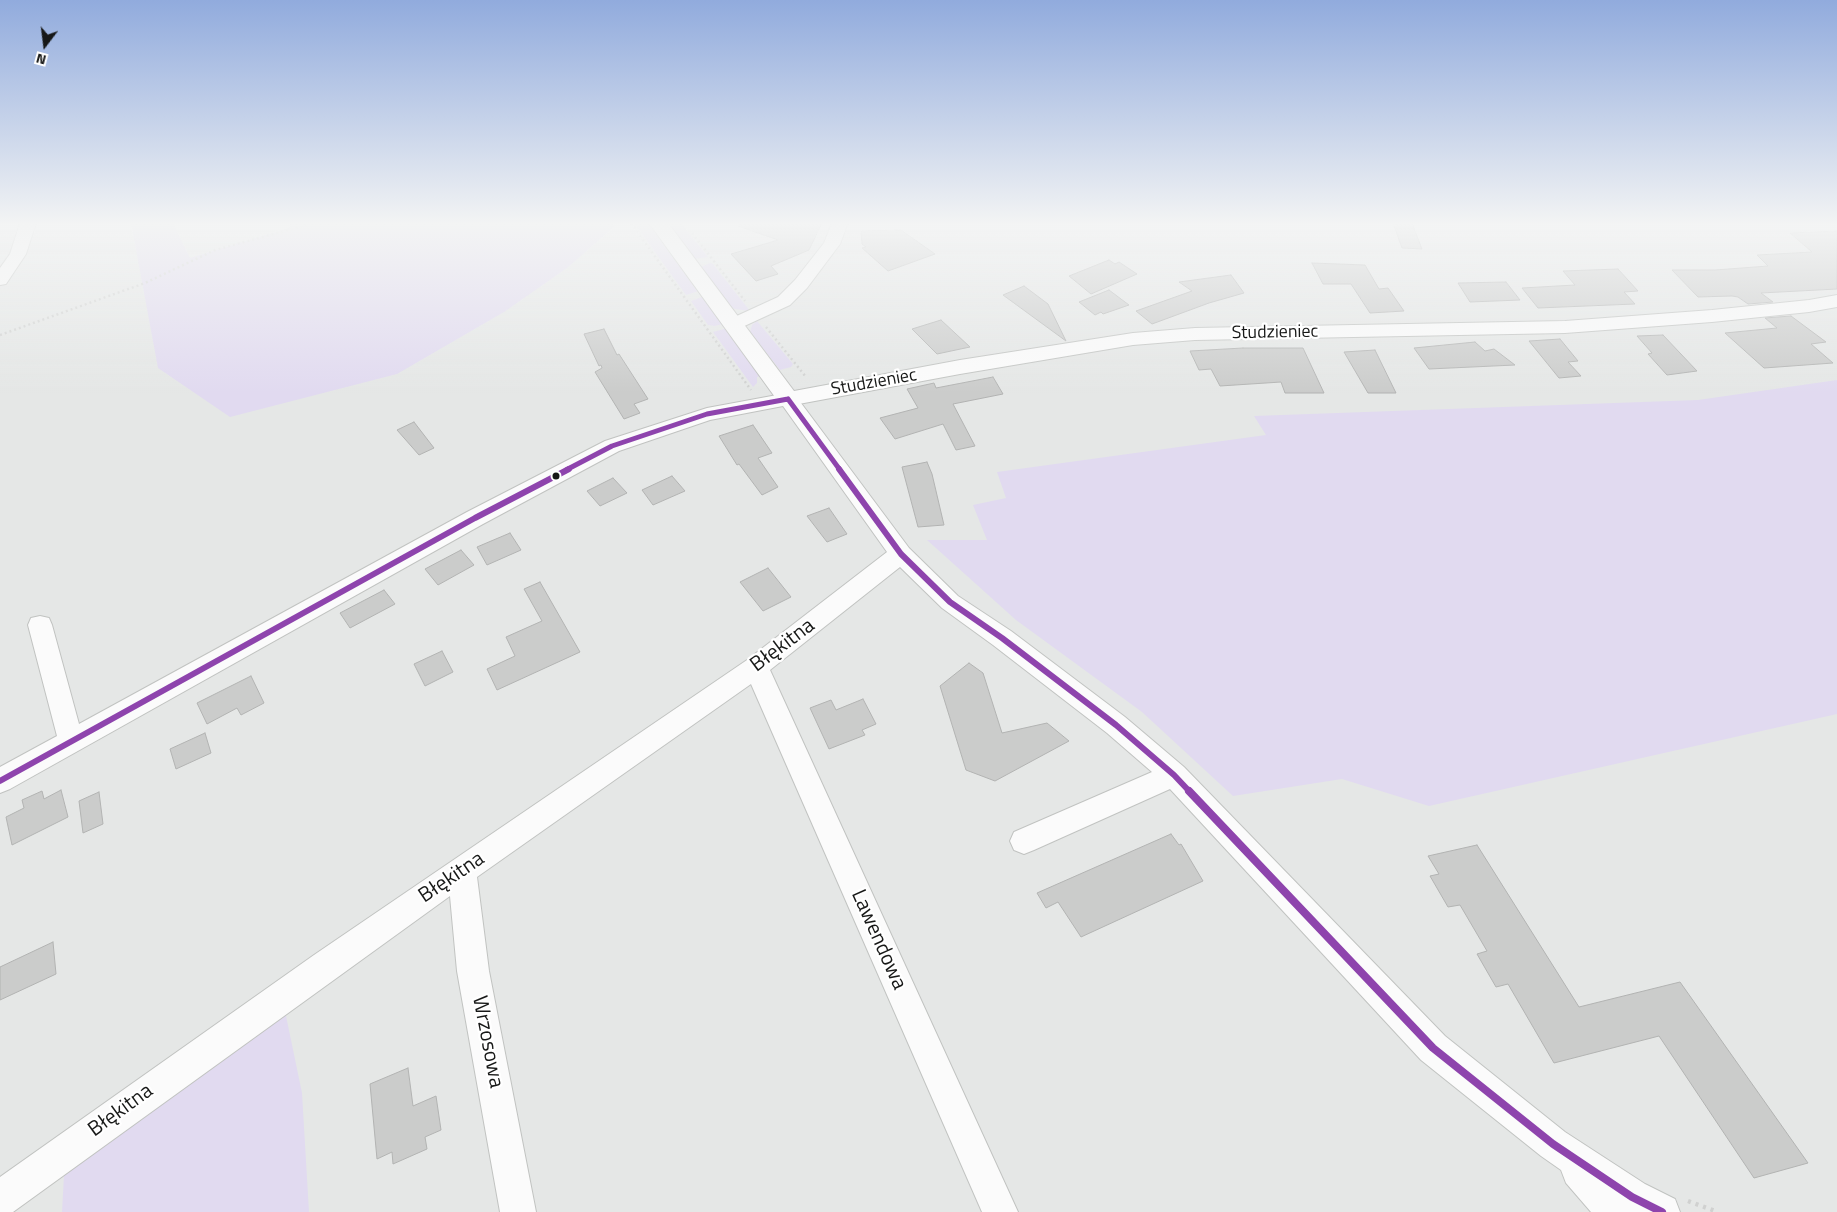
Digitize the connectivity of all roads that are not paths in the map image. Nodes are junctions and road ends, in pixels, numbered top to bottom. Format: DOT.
graph roads {
  1 [pos="701,280"];
  2 [pos="804,280"];
  3 [pos="1837,301"];
  4 [pos="734,324"];
  5 [pos="788,399"];
  6 [pos="901,554"];
  7 [pos="40,625"];
  8 [pos="756,667"];
  9 [pos="71,741"];
  10 [pos="1174,775"];
  11 [pos="0,781"];
  12 [pos="1024,841"];
  13 [pos="462,872"];
  14 [pos="1553,1144"];
  15 [pos="0,1199"];
  16 [pos="518,1212"];
  17 [pos="1000,1212"];
  18 [pos="1616,1212"];
  19 [pos="1662,1212"];
  1 -- 4 [label="main road"];
  2 -- 4 [label="street"];
  3 -- 5 [label="main road, Studzieniec"];
  4 -- 5 [label="main road"];
  5 -- 6 [label="street"];
  5 -- 9 [label="street, Studzieniec"];
  6 -- 8 [label="street, Błękitna"];
  6 -- 10 [label="street"];
  7 -- 9 [label="street"];
  8 -- 13 [label="street, Błękitna"];
  8 -- 17 [label="street, Lawendowa"];
  9 -- 11 [label="street, Studzieniec"];
  10 -- 12 [label="street"];
  10 -- 14 [label="street"];
  13 -- 15 [label="street, Błękitna"];
  13 -- 16 [label="street, Wrzosowa"];
  14 -- 18 [label="street"];
  14 -- 19 [label="street"];
}
